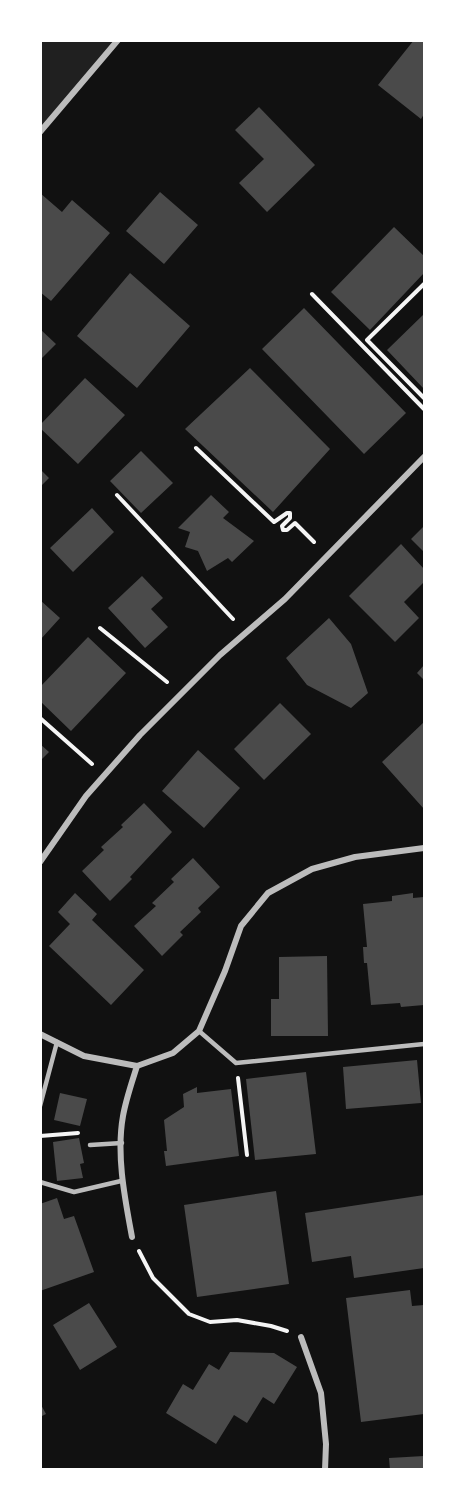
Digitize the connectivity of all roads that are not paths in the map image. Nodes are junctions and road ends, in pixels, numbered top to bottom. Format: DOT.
graph roads {
  1 [pos="118,40"];
  2 [pos="40,132"];
  3 [pos="424,457"];
  4 [pos="424,848"];
  5 [pos="40,862"];
  6 [pos="199,1031"];
  7 [pos="40,1034"];
  8 [pos="57,1042"];
  9 [pos="424,1044"];
  10 [pos="136,1066"];
  11 [pos="40,1106"];
  12 [pos="122,1143"];
  13 [pos="90,1145"];
  14 [pos="121,1181"];
  15 [pos="40,1182"];
  16 [pos="132,1237"];
  17 [pos="301,1337"];
  18 [pos="325,1470"];
  1 -- 2 [label="street"];
  3 -- 5 [label="street"];
  4 -- 6 [label="street"];
  6 -- 9 [label="lane"];
  6 -- 10 [label="street"];
  7 -- 8 [label="street"];
  8 -- 10 [label="street"];
  8 -- 11 [label="lane"];
  10 -- 12 [label="street"];
  12 -- 13 [label="lane"];
  12 -- 14 [label="street"];
  14 -- 15 [label="lane"];
  14 -- 16 [label="street"];
  17 -- 18 [label="street"];
}
